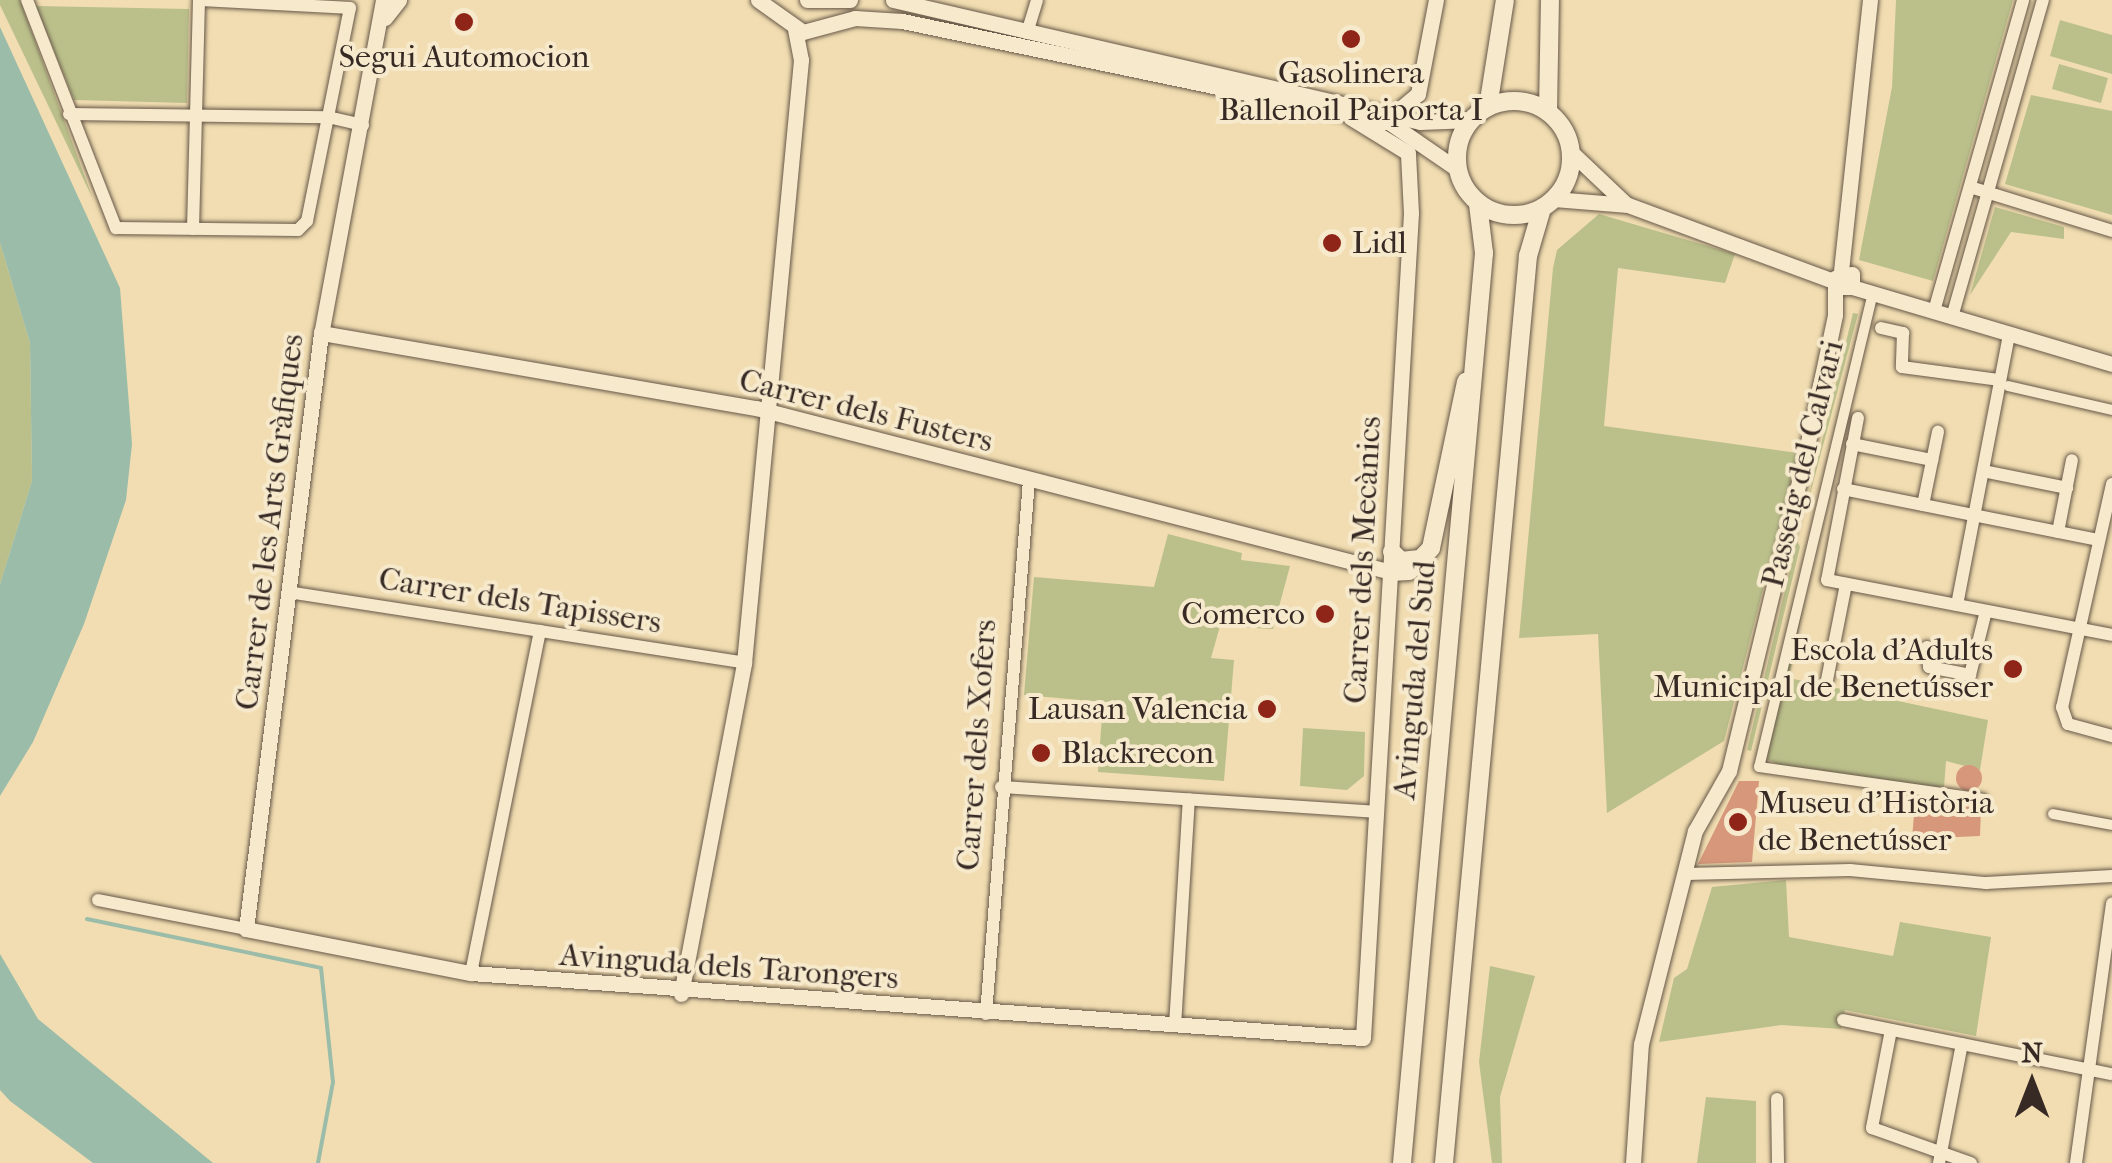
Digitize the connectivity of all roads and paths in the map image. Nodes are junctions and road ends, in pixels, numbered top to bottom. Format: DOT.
graph roads {
  1 [pos="26,0"];
  2 [pos="201,0"];
  3 [pos="384,0"];
  4 [pos="399,0"];
  5 [pos="758,0"];
  6 [pos="804,0"];
  7 [pos="850,0"];
  8 [pos="1037,0"];
  9 [pos="1436,0"];
  10 [pos="1506,0"];
  11 [pos="1550,0"];
  12 [pos="1870,0"];
  13 [pos="2024,0"];
  14 [pos="2043,0"];
  15 [pos="893,1"];
  16 [pos="385,18"];
  17 [pos="880,18"];
  18 [pos="792,24"];
  19 [pos="814,31"];
  20 [pos="1027,33"];
  21 [pos="802,60"];
  22 [pos="1488,107"];
  23 [pos="1548,112"];
  24 [pos="1394,113"];
  25 [pos="69,114"];
  26 [pos="196,114"];
  27 [pos="328,117"];
  28 [pos="1352,118"];
  29 [pos="1471,120"];
  30 [pos="363,125"];
  31 [pos="1571,152"];
  32 [pos="1458,169"];
  33 [pos="1970,187"];
  34 [pos="1988,193"];
  35 [pos="1478,204"];
  36 [pos="1548,204"];
  37 [pos="1628,205"];
  38 [pos="193,229"];
  39 [pos="2112,231"];
  40 [pos="1844,277"];
  41 [pos="1872,296"];
  42 [pos="1934,311"];
  43 [pos="1952,316"];
  44 [pos="1881,328"];
  45 [pos="321,333"];
  46 [pos="2009,334"];
  47 [pos="1474,358"];
  48 [pos="2112,364"];
  49 [pos="2004,383"];
  50 [pos="2112,410"];
  51 [pos="768,411"];
  52 [pos="1858,418"];
  53 [pos="1938,432"];
  54 [pos="1852,444"];
  55 [pos="1932,460"];
  56 [pos="2072,460"];
  57 [pos="1983,472"];
  58 [pos="1029,480"];
  59 [pos="2112,484"];
  60 [pos="2066,488"];
  61 [pos="1843,489"];
  62 [pos="1923,506"];
  63 [pos="1974,516"];
  64 [pos="2058,532"];
  65 [pos="2099,540"];
  66 [pos="1392,552"];
  67 [pos="1425,557"];
  68 [pos="1390,572"];
  69 [pos="1846,584"];
  70 [pos="288,592"];
  71 [pos="1957,605"];
  72 [pos="1986,611"];
  73 [pos="2080,629"];
  74 [pos="540,632"];
  75 [pos="2112,635"];
  76 [pos="1928,647"];
  77 [pos="744,663"];
  78 [pos="1827,680"];
  79 [pos="2112,736"];
  80 [pos="1001,787"];
  81 [pos="1983,798"];
  82 [pos="1189,800"];
  83 [pos="1376,812"];
  84 [pos="2053,814"];
  85 [pos="2112,825"];
  86 [pos="1686,874"];
  87 [pos="2112,876"];
  88 [pos="98,900"];
  89 [pos="2112,903"];
  90 [pos="246,929"];
  91 [pos="471,974"];
  92 [pos="681,994"];
  93 [pos="986,1014"];
  94 [pos="1843,1020"];
  95 [pos="1175,1026"];
  96 [pos="1891,1030"];
  97 [pos="1363,1038"];
  98 [pos="1962,1044"];
  99 [pos="2088,1069"];
  100 [pos="2112,1074"];
  101 [pos="1777,1100"];
  102 [pos="1940,1156"];
  103 [pos="1402,1163"];
  104 [pos="1444,1163"];
  105 [pos="1633,1163"];
  106 [pos="1778,1163"];
  107 [pos="1971,1163"];
  108 [pos="2076,1163"];
  1 -- 25 [label="street"];
  2 -- 26 [label="street"];
  2 -- 27 [label="street"];
  3 -- 16 [label="street, Carrer de les Arts Gràfiques"];
  4 -- 16 [label="street, Carrer de les Arts Gràfiques"];
  5 -- 18 [label="street"];
  6 -- 7 [label="street"];
  6 -- 18 [label="street"];
  8 -- 20 [label="street"];
  9 -- 24 [label="street"];
  10 -- 22 [label="main road"];
  11 -- 23 [label="main road"];
  12 -- 40 [label="street"];
  13 -- 33 [label="street"];
  14 -- 34 [label="street"];
  15 -- 17 [label="street"];
  15 -- 20 [label="street"];
  16 -- 30 [label="street, Carrer de les Arts Gràfiques"];
  17 -- 19 [label="street"];
  17 -- 28 [label="street"];
  18 -- 19 [label="street"];
  18 -- 21 [label="street"];
  19 -- 21 [label="street"];
  20 -- 24 [label="street"];
  21 -- 51 [label="street"];
  22 -- 23 [label="main road"];
  22 -- 29 [label="main road"];
  23 -- 31 [label="main road"];
  24 -- 29 [label="street"];
  25 -- 26 [label="street"];
  25 -- 38 [label="street"];
  26 -- 27 [label="street"];
  26 -- 38 [label="street"];
  27 -- 30 [label="street"];
  27 -- 38 [label="street"];
  28 -- 32 [label="street"];
  28 -- 66 [label="street, Carrer dels Mecànics"];
  29 -- 32 [label="main road"];
  30 -- 45 [label="street, Carrer de les Arts Gràfiques"];
  31 -- 36 [label="main road"];
  31 -- 37 [label="street"];
  32 -- 35 [label="main road"];
  33 -- 34 [label="street"];
  33 -- 42 [label="street"];
  34 -- 39 [label="street"];
  34 -- 43 [label="street"];
  35 -- 36 [label="main road"];
  35 -- 47 [label="main road, Avinguda del Sud"];
  36 -- 37 [label="street"];
  36 -- 104 [label="main road"];
  37 -- 40 [label="street"];
  40 -- 41 [label="street"];
  40 -- 86 [label="street"];
  41 -- 42 [label="street"];
  41 -- 81 [label="street, Passeig del Calvari"];
  42 -- 43 [label="street"];
  43 -- 46 [label="street"];
  44 -- 49 [label="street"];
  45 -- 51 [label="street, Carrer dels Fusters"];
  45 -- 70 [label="street, Carrer de les Arts Gràfiques"];
  46 -- 48 [label="street"];
  46 -- 49 [label="street"];
  47 -- 67 [label="main road"];
  47 -- 103 [label="main road, Avinguda del Sud"];
  49 -- 50 [label="street"];
  49 -- 57 [label="street"];
  51 -- 58 [label="street, Carrer dels Fusters"];
  51 -- 77 [label="street"];
  52 -- 54 [label="street, Passeig del Calvari"];
  53 -- 55 [label="street"];
  54 -- 55 [label="street"];
  54 -- 61 [label="street, Passeig del Calvari"];
  55 -- 62 [label="street"];
  56 -- 60 [label="street"];
  57 -- 60 [label="street"];
  57 -- 63 [label="street"];
  58 -- 68 [label="street, Carrer dels Fusters"];
  58 -- 80 [label="street, Carrer dels Xofers"];
  59 -- 65 [label="street"];
  60 -- 64 [label="street"];
  61 -- 62 [label="street"];
  61 -- 69 [label="street, Passeig del Calvari"];
  62 -- 63 [label="street"];
  63 -- 64 [label="street"];
  63 -- 71 [label="street"];
  64 -- 65 [label="street"];
  65 -- 73 [label="street"];
  66 -- 67 [label="main road"];
  66 -- 68 [label="street, Carrer dels Mecànics"];
  67 -- 68 [label="main road"];
  68 -- 83 [label="street, Carrer dels Mecànics"];
  69 -- 71 [label="street"];
  69 -- 78 [label="street"];
  70 -- 74 [label="street, Carrer dels Tapissers"];
  70 -- 90 [label="street, Carrer de les Arts Gràfiques"];
  71 -- 72 [label="street"];
  72 -- 73 [label="street"];
  72 -- 76 [label="street"];
  73 -- 75 [label="street"];
  73 -- 79 [label="street"];
  74 -- 77 [label="street, Carrer dels Tapissers"];
  74 -- 91 [label="street"];
  77 -- 92 [label="street"];
  80 -- 82 [label="street"];
  80 -- 93 [label="street, Carrer dels Xofers"];
  82 -- 83 [label="street"];
  82 -- 95 [label="street"];
  83 -- 97 [label="street, Carrer dels Mecànics"];
  84 -- 85 [label="street"];
  86 -- 87 [label="street"];
  86 -- 105 [label="street"];
  88 -- 90 [label="street, Avinguda dels Tarongers"];
  89 -- 99 [label="street"];
  90 -- 91 [label="street, Avinguda dels Tarongers"];
  91 -- 92 [label="street, Avinguda dels Tarongers"];
  92 -- 93 [label="street, Avinguda dels Tarongers"];
  93 -- 95 [label="street, Avinguda dels Tarongers"];
  94 -- 96 [label="street"];
  95 -- 97 [label="street, Avinguda dels Tarongers"];
  96 -- 98 [label="street"];
  96 -- 102 [label="street"];
  98 -- 99 [label="street"];
  98 -- 102 [label="street"];
  99 -- 100 [label="street"];
  99 -- 108 [label="street"];
  101 -- 106 [label="street"];
  102 -- 107 [label="street"];
}
